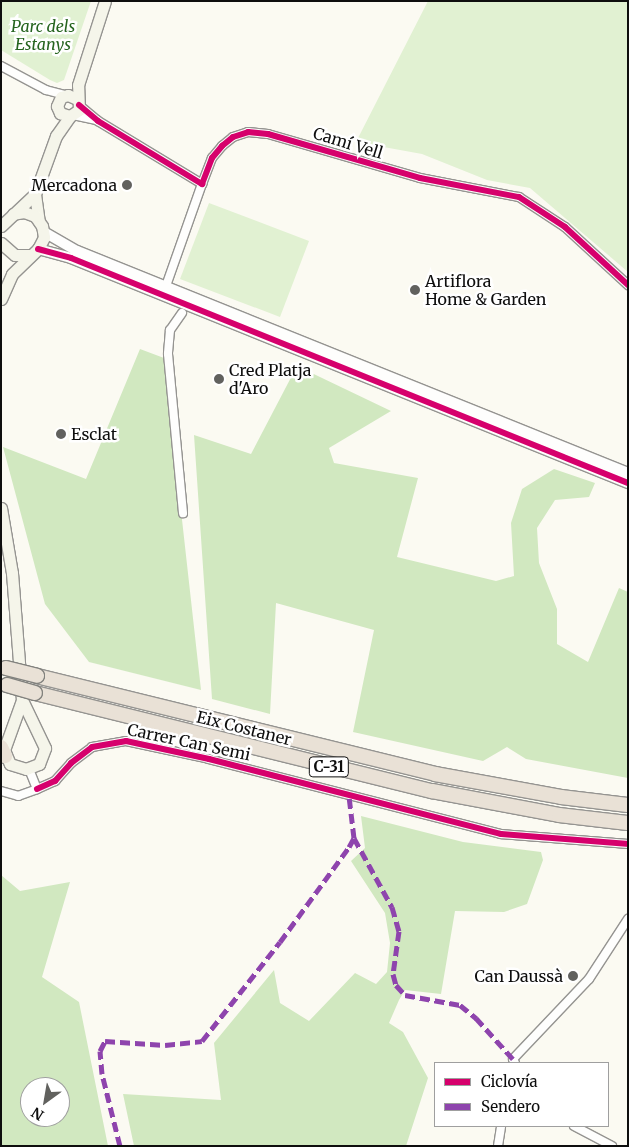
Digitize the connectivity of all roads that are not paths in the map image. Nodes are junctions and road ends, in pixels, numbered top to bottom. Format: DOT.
graph roads {
  1 [pos="105,1"];
  2 [pos="3,69"];
  3 [pos="68,101"];
  4 [pos="72,116"];
  5 [pos="98,121"];
  6 [pos="56,136"];
  7 [pos="202,184"];
  8 [pos="35,194"];
  9 [pos="6,218"];
  10 [pos="42,226"];
  11 [pos="2,246"];
  12 [pos="34,252"];
  13 [pos="628,285"];
  14 [pos="166,286"];
  15 [pos="1,299"];
  16 [pos="182,313"];
  17 [pos="628,473"];
  18 [pos="628,483"];
  19 [pos="2,511"];
  20 [pos="183,513"];
  21 [pos="4,667"];
  22 [pos="4,684"];
  23 [pos="22,700"];
  24 [pos="39,734"];
  25 [pos="5,746"];
  26 [pos="29,769"];
  27 [pos="37,789"];
  28 [pos="1,791"];
  29 [pos="628,805"];
  30 [pos="628,823"];
  31 [pos="628,844"];
  32 [pos="628,920"];
  33 [pos="514,1061"];
  34 [pos="500,1127"];
  35 [pos="576,1127"];
  36 [pos="498,1146"];
  37 [pos="612,1146"];
  1 -- 3 [label="main road"];
  2 -- 3 [label="street"];
  3 -- 4 [label="main road"];
  3 -- 5 [label="street"];
  3 -- 6 [label="main road"];
  4 -- 5 [label="street"];
  4 -- 6 [label="main road"];
  5 -- 7 [label="street"];
  6 -- 8 [label="main road"];
  7 -- 13 [label="street, Camí Vell"];
  7 -- 14 [label="street, Camí Vell"];
  8 -- 9 [label="main road"];
  8 -- 10 [label="main road"];
  9 -- 10 [label="main road"];
  10 -- 12 [label="main road"];
  10 -- 14 [label="street"];
  11 -- 12 [label="main road"];
  12 -- 15 [label="main road"];
  12 -- 18 [label="street"];
  14 -- 17 [label="street"];
  16 -- 20 [label="street"];
  19 -- 23 [label="main road"];
  21 -- 29 [label="highway, Eix Costaner / C-31, bridge"];
  22 -- 30 [label="highway, Eix Costaner / C-31, bridge"];
  23 -- 24 [label="main road"];
  23 -- 25 [label="main road"];
  24 -- 25 [label="main road"];
  24 -- 26 [label="main road"];
  25 -- 26 [label="main road"];
  26 -- 27 [label="street"];
  27 -- 28 [label="street, Carrer Can Semi"];
  27 -- 31 [label="street, Carrer Can Semi"];
  32 -- 33 [label="street"];
  34 -- 36 [label="street"];
  35 -- 37 [label="street"];
}
